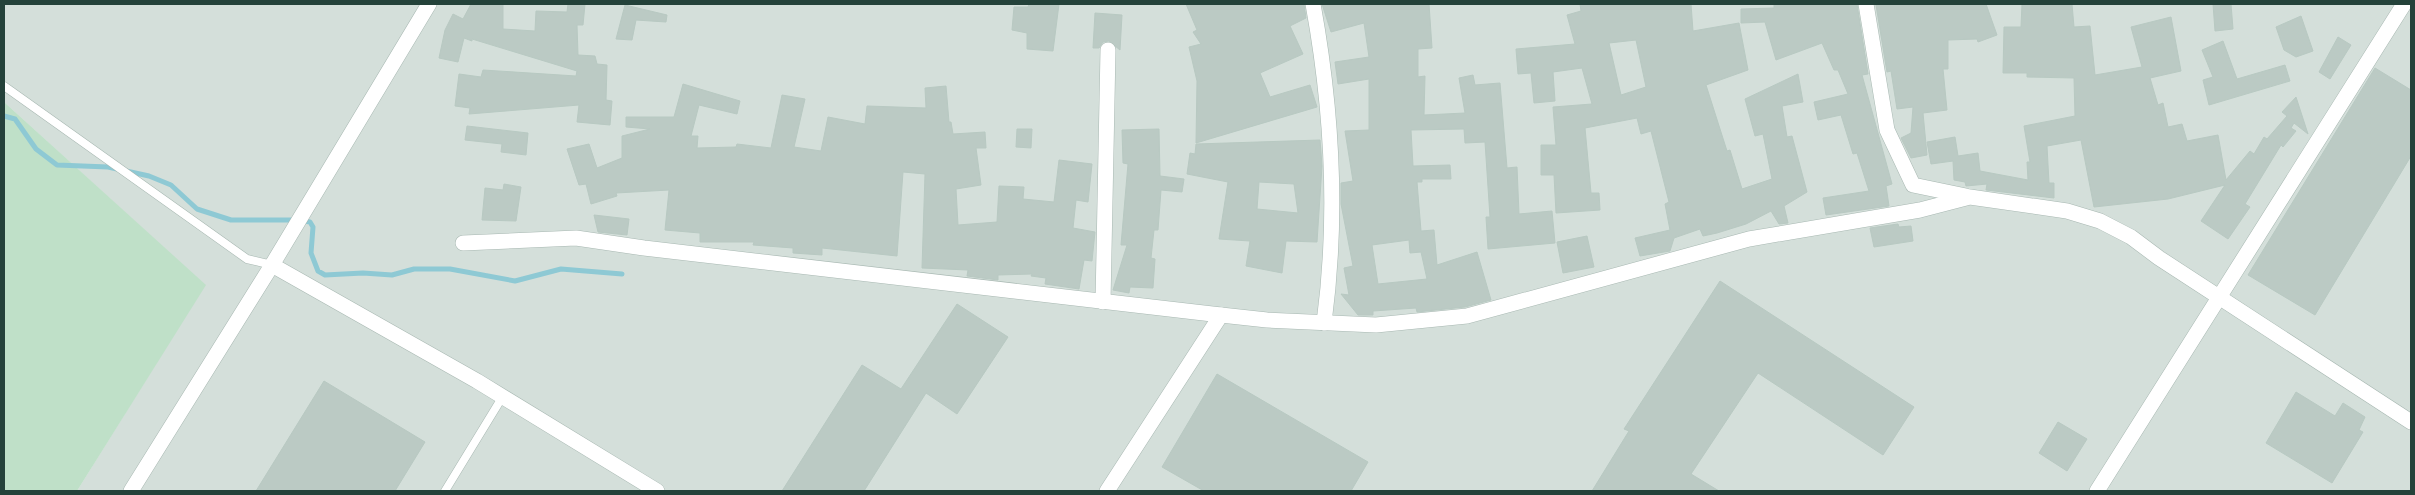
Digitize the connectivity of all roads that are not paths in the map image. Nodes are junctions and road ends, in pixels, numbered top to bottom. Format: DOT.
graph roads {
  1 [pos="429,4"];
  2 [pos="1314,4"];
  3 [pos="1866,4"];
  4 [pos="2404,4"];
  5 [pos="1108,50"];
  6 [pos="4,86"];
  7 [pos="1970,197"];
  8 [pos="463,243"];
  9 [pos="272,265"];
  10 [pos="2219,297"];
  11 [pos="1103,302"];
  12 [pos="1221,316"];
  13 [pos="1324,323"];
  14 [pos="502,396"];
  15 [pos="2411,422"];
  16 [pos="131,491"];
  17 [pos="445,491"];
  18 [pos="657,491"];
  19 [pos="1107,491"];
  20 [pos="2097,491"];
  1 -- 9 [label="street"];
  2 -- 13 [label="street"];
  3 -- 7 [label="street"];
  4 -- 10 [label="street"];
  5 -- 11 [label="street"];
  6 -- 9 [label="lane"];
  7 -- 10 [label="street"];
  7 -- 13 [label="street"];
  8 -- 11 [label="street"];
  9 -- 14 [label="street"];
  9 -- 16 [label="street"];
  10 -- 15 [label="street"];
  10 -- 20 [label="street"];
  11 -- 12 [label="street"];
  12 -- 13 [label="street"];
  12 -- 19 [label="street"];
  14 -- 17 [label="lane"];
  14 -- 18 [label="street"];
}
